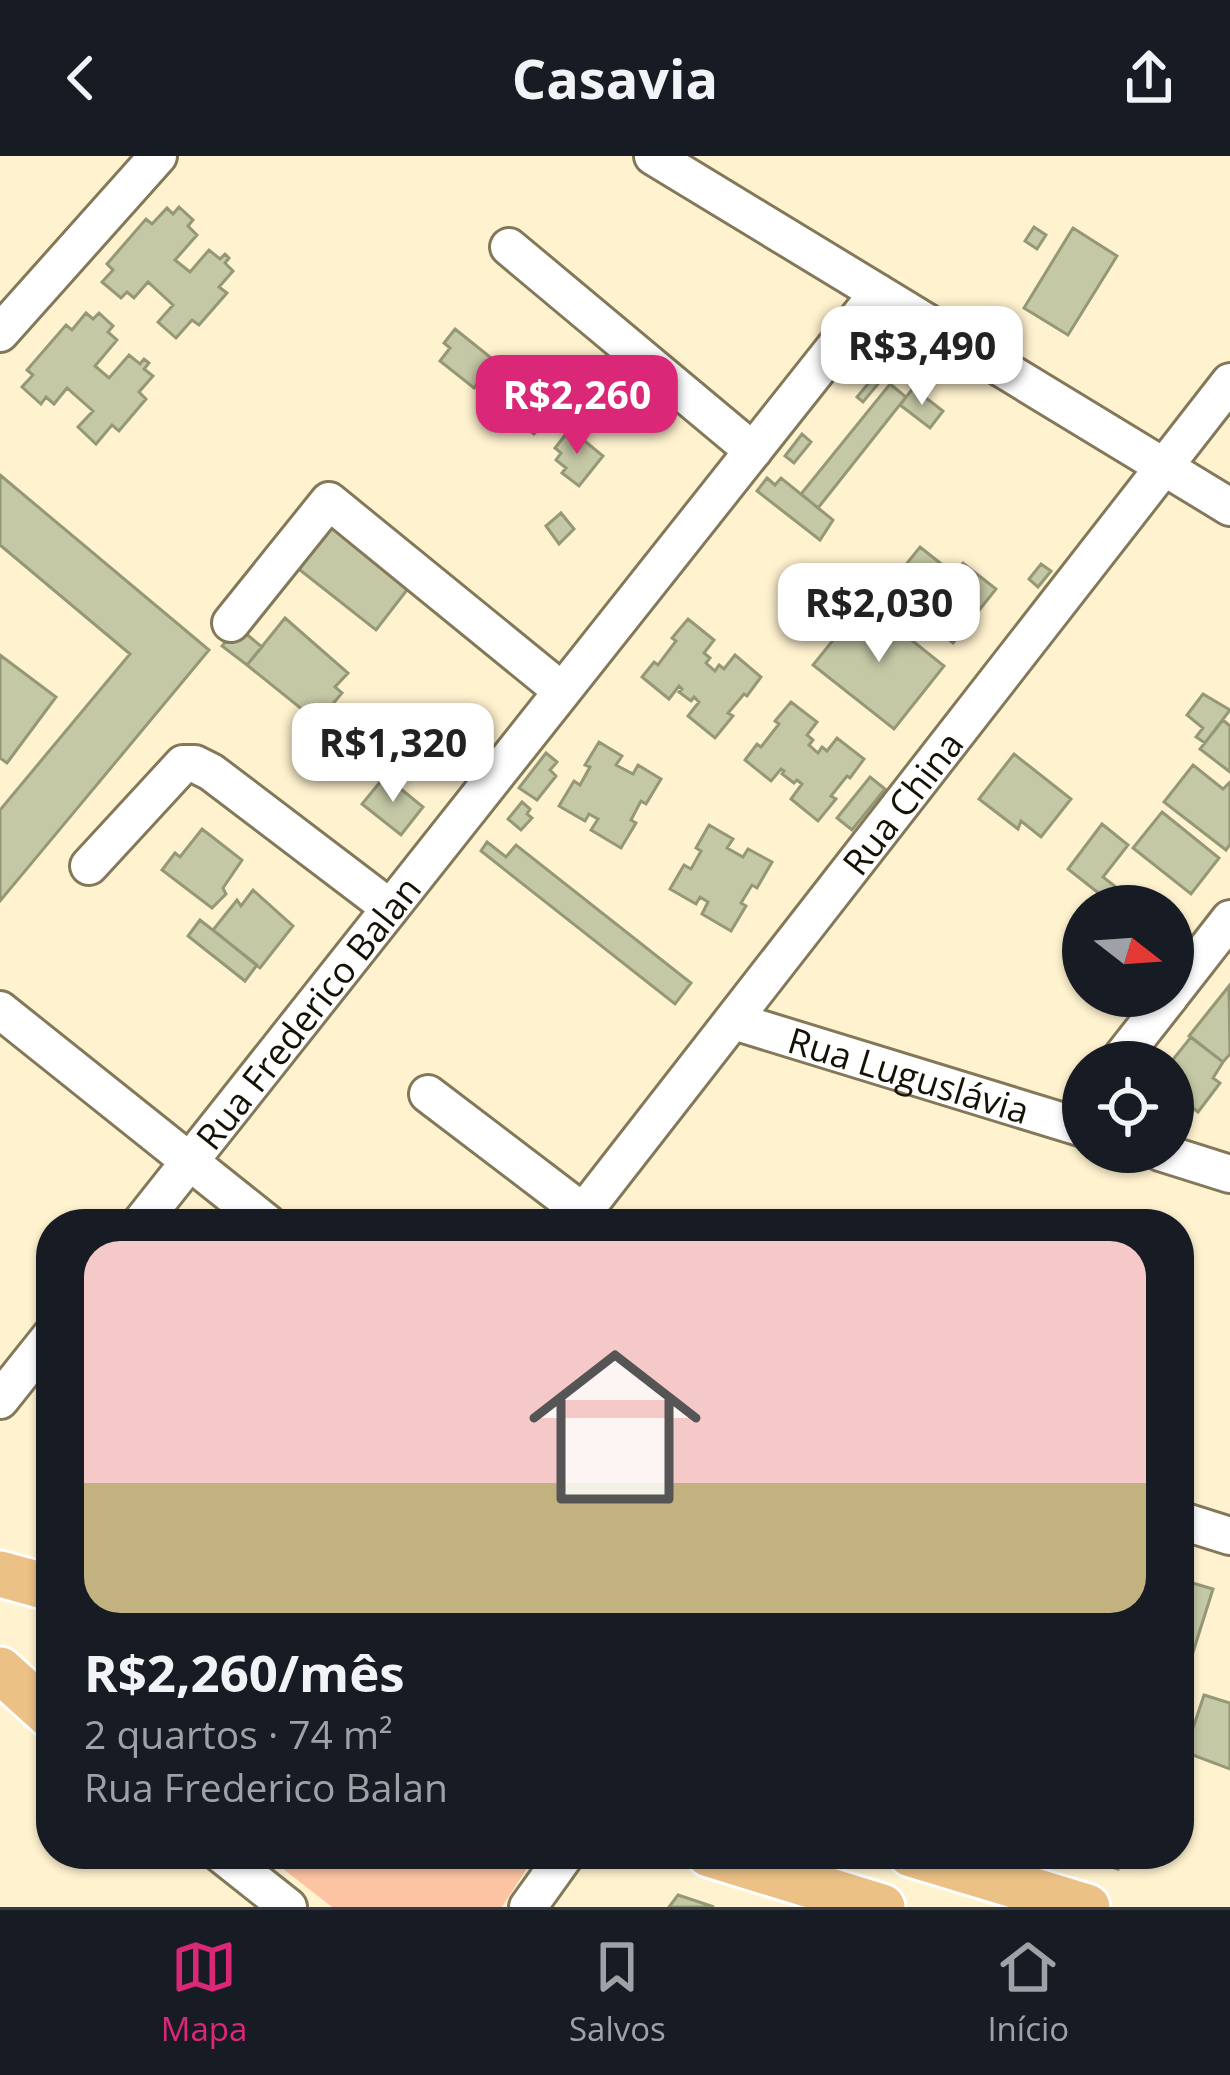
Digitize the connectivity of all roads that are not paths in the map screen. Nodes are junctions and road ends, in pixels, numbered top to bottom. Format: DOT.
graph roads {
  1 [pos="158,156"];
  2 [pos="653,156"];
  3 [pos="509,247"];
  4 [pos="878,293"];
  5 [pos="0,333"];
  6 [pos="1230,382"];
  7 [pos="753,451"];
  8 [pos="1163,467"];
  9 [pos="1230,507"];
  10 [pos="231,623"];
  11 [pos="562,692"];
  12 [pos="89,866"];
  13 [pos="390,908"];
  14 [pos="1230,919"];
  15 [pos="1194,965"];
  16 [pos="0,1010"];
  17 [pos="1153,1017"];
  18 [pos="734,1021"];
  19 [pos="1134,1041"];
  20 [pos="428,1094"];
  21 [pos="1062,1115"];
  22 [pos="190,1160"];
  23 [pos="1194,1163"];
  24 [pos="1230,1174"];
  25 [pos="152,1209"];
  26 [pos="250,1209"];
  27 [pos="568,1209"];
  28 [pos="586,1209"];
  29 [pos="36,1355"];
  30 [pos="0,1400"];
  31 [pos="1194,1525"];
  32 [pos="1230,1536"];
  33 [pos="0,1574"];
  34 [pos="36,1584"];
  35 [pos="0,1670"];
  36 [pos="36,1702"];
  37 [pos="240,1869"];
  38 [pos="555,1869"];
  39 [pos="758,1869"];
  40 [pos="961,1869"];
  41 [pos="288,1907"];
  42 [pos="528,1907"];
  43 [pos="882,1907"];
  44 [pos="1087,1907"];
  1 -- 5 [label="street"];
  2 -- 4 [label="street"];
  3 -- 7 [label="street"];
  4 -- 7 [label="street, Rua Frederico Balan"];
  4 -- 8 [label="street"];
  6 -- 8 [label="street, Rua China"];
  7 -- 11 [label="street, Rua Frederico Balan"];
  8 -- 9 [label="street"];
  8 -- 18 [label="street, Rua China"];
  10 -- 11 [label="street"];
  11 -- 13 [label="street, Rua Frederico Balan"];
  12 -- 13 [label="street"];
  13 -- 22 [label="street, Rua Frederico Balan"];
  14 -- 15 [label="street"];
  16 -- 22 [label="street"];
  17 -- 19 [label="street"];
  18 -- 21 [label="street, Rua Luguslávia"];
  18 -- 28 [label="street, Rua China"];
  20 -- 27 [label="street"];
  22 -- 25 [label="street, Rua Frederico Balan"];
  22 -- 26 [label="street"];
  23 -- 24 [label="street"];
  29 -- 30 [label="street"];
  31 -- 32 [label="street"];
  33 -- 34 [label="main road"];
  35 -- 36 [label="main road"];
  37 -- 41 [label="street"];
  38 -- 42 [label="street"];
  39 -- 43 [label="main road"];
  40 -- 44 [label="main road"];
}
